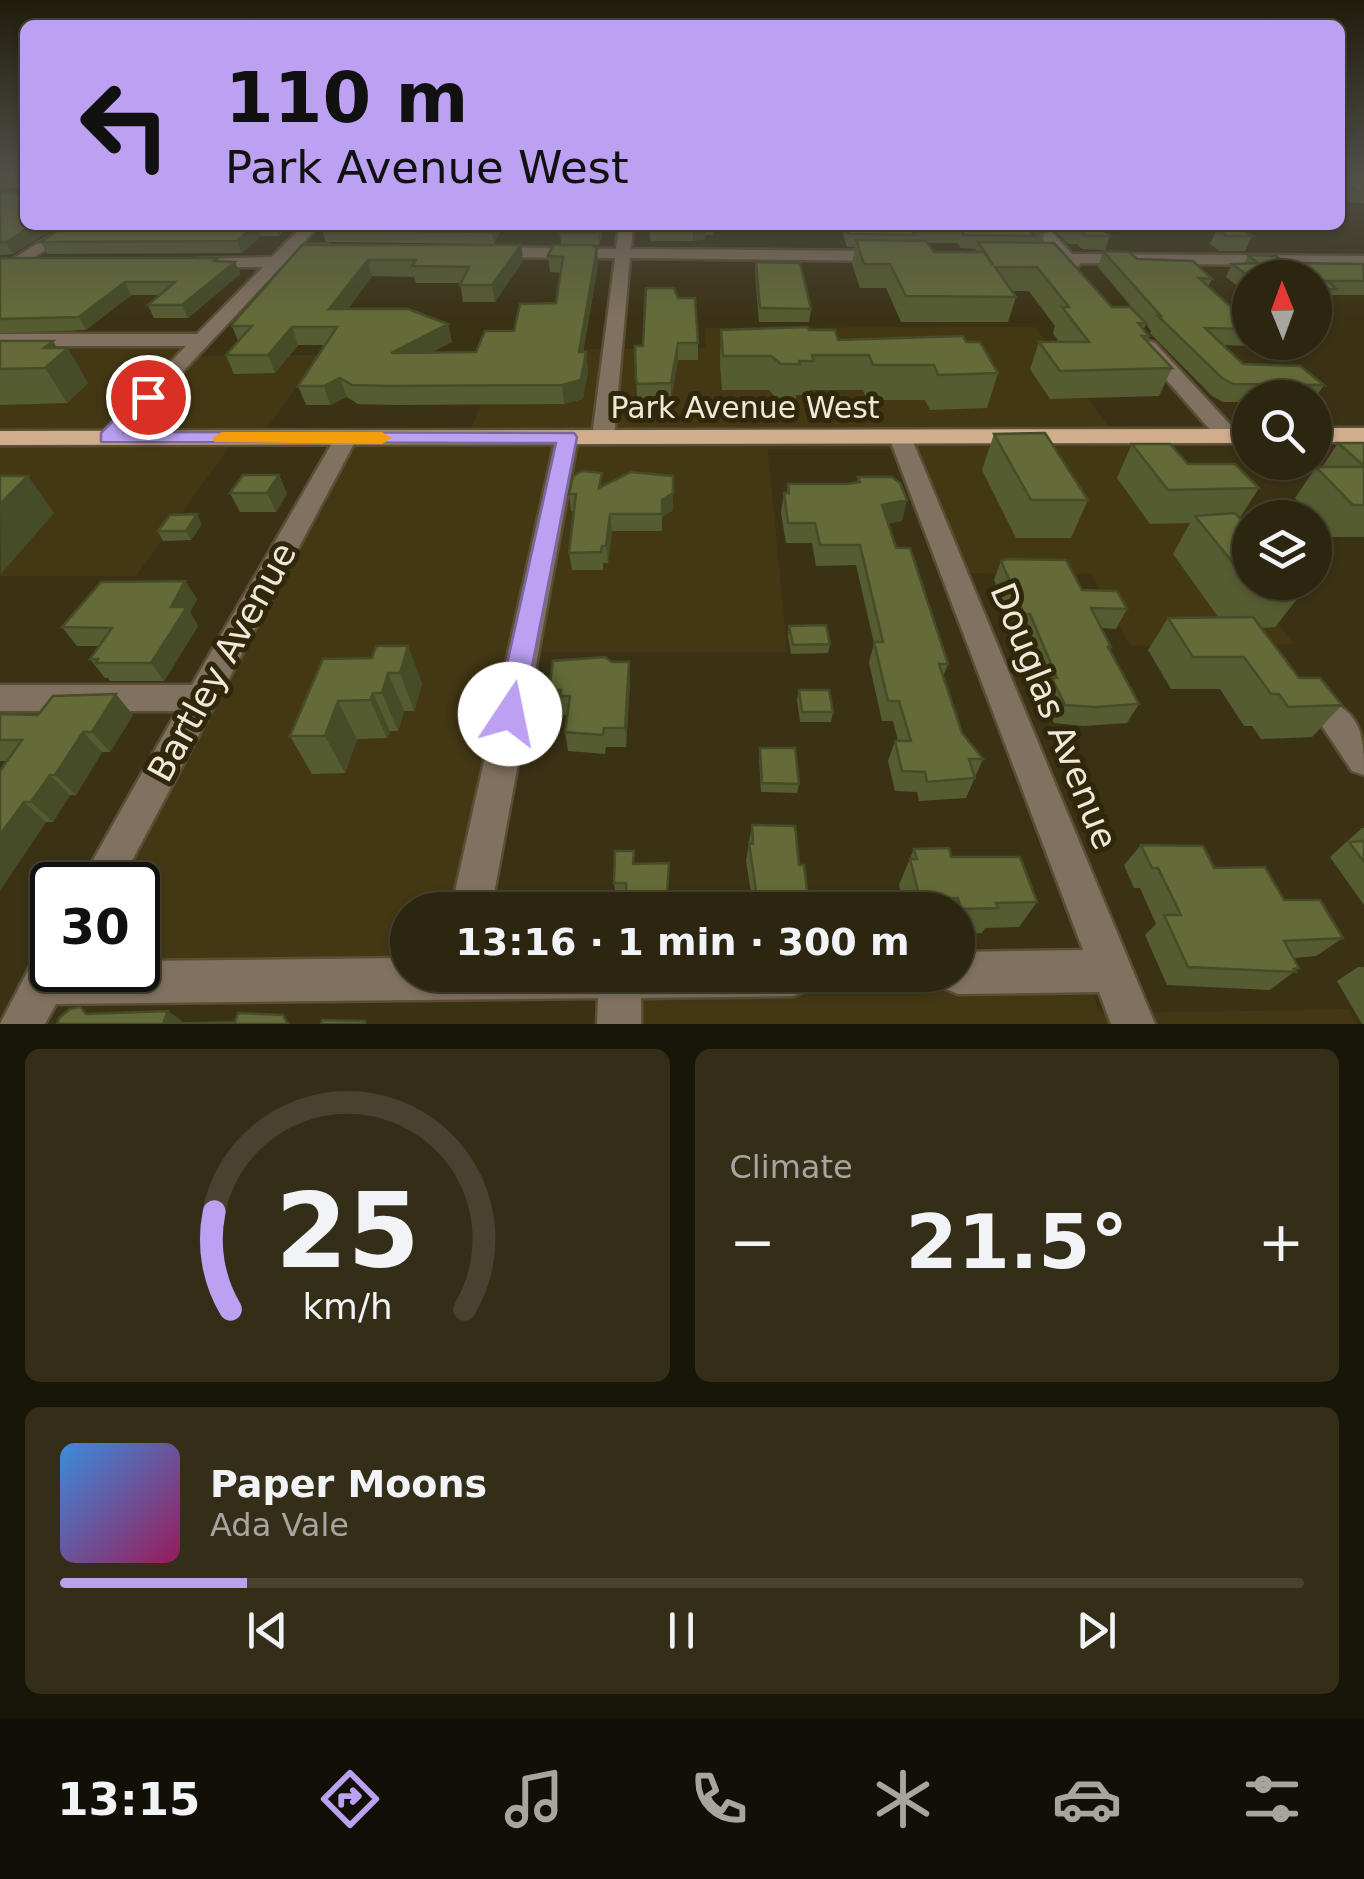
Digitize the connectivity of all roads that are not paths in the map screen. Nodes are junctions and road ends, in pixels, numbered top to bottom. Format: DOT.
graph roads {
  1 [pos="68,230"];
  2 [pos="307,230"];
  3 [pos="625,230"];
  4 [pos="1042,230"];
  5 [pos="344,250"];
  6 [pos="476,252"];
  7 [pos="623,254"];
  8 [pos="282,256"];
  9 [pos="892,256"];
  10 [pos="1010,258"];
  11 [pos="1068,258"];
  12 [pos="1364,261"];
  13 [pos="177,262"];
  14 [pos="9,263"];
  15 [pos="52,263"];
  16 [pos="0,274"];
  17 [pos="1085,277"];
  18 [pos="1138,336"];
  19 [pos="0,340"];
  20 [pos="202,340"];
  21 [pos="1232,429"];
  22 [pos="1364,435"];
  23 [pos="1232,436"];
  24 [pos="1332,436"];
  25 [pos="567,437"];
  26 [pos="603,437"];
  27 [pos="900,437"];
  28 [pos="0,438"];
  29 [pos="108,438"];
  30 [pos="346,438"];
  31 [pos="0,698"];
  32 [pos="202,698"];
  33 [pos="1332,717"];
  34 [pos="1364,760"];
  35 [pos="111,862"];
  36 [pos="475,892"];
  37 [pos="1112,972"];
  38 [pos="975,973"];
  39 [pos="160,976"];
  40 [pos="390,977"];
  41 [pos="39,992"];
  42 [pos="620,992"];
  43 [pos="21,1024"];
  44 [pos="619,1024"];
  45 [pos="1133,1024"];
  1 -- 14 [label="street"];
  2 -- 8 [label="street"];
  3 -- 7 [label="street"];
  4 -- 11 [label="street"];
  5 -- 8 [label="street"];
  6 -- 7 [label="street"];
  7 -- 9 [label="street"];
  7 -- 26 [label="street"];
  8 -- 13 [label="street"];
  8 -- 20 [label="street"];
  10 -- 11 [label="street"];
  11 -- 12 [label="street"];
  11 -- 17 [label="street"];
  14 -- 15 [label="street"];
  14 -- 16 [label="street"];
  18 -- 21 [label="street"];
  19 -- 20 [label="street"];
  20 -- 29 [label="street"];
  22 -- 24 [label="main road"];
  23 -- 27 [label="main road, Park Avenue West"];
  25 -- 26 [label="main road, Park Avenue West"];
  25 -- 30 [label="main road, Park Avenue West"];
  25 -- 36 [label="street"];
  26 -- 27 [label="main road, Park Avenue West"];
  27 -- 37 [label="street, Douglas Avenue"];
  28 -- 29 [label="main road, Park Avenue West"];
  29 -- 30 [label="main road, Park Avenue West"];
  30 -- 32 [label="street, Bartley Avenue"];
  31 -- 32 [label="street"];
  32 -- 35 [label="street, Bartley Avenue"];
  33 -- 34 [label="street"];
  37 -- 38 [label="street"];
  37 -- 45 [label="street, Douglas Avenue"];
  39 -- 40 [label="street"];
  41 -- 43 [label="street"];
  42 -- 44 [label="street"];
}
